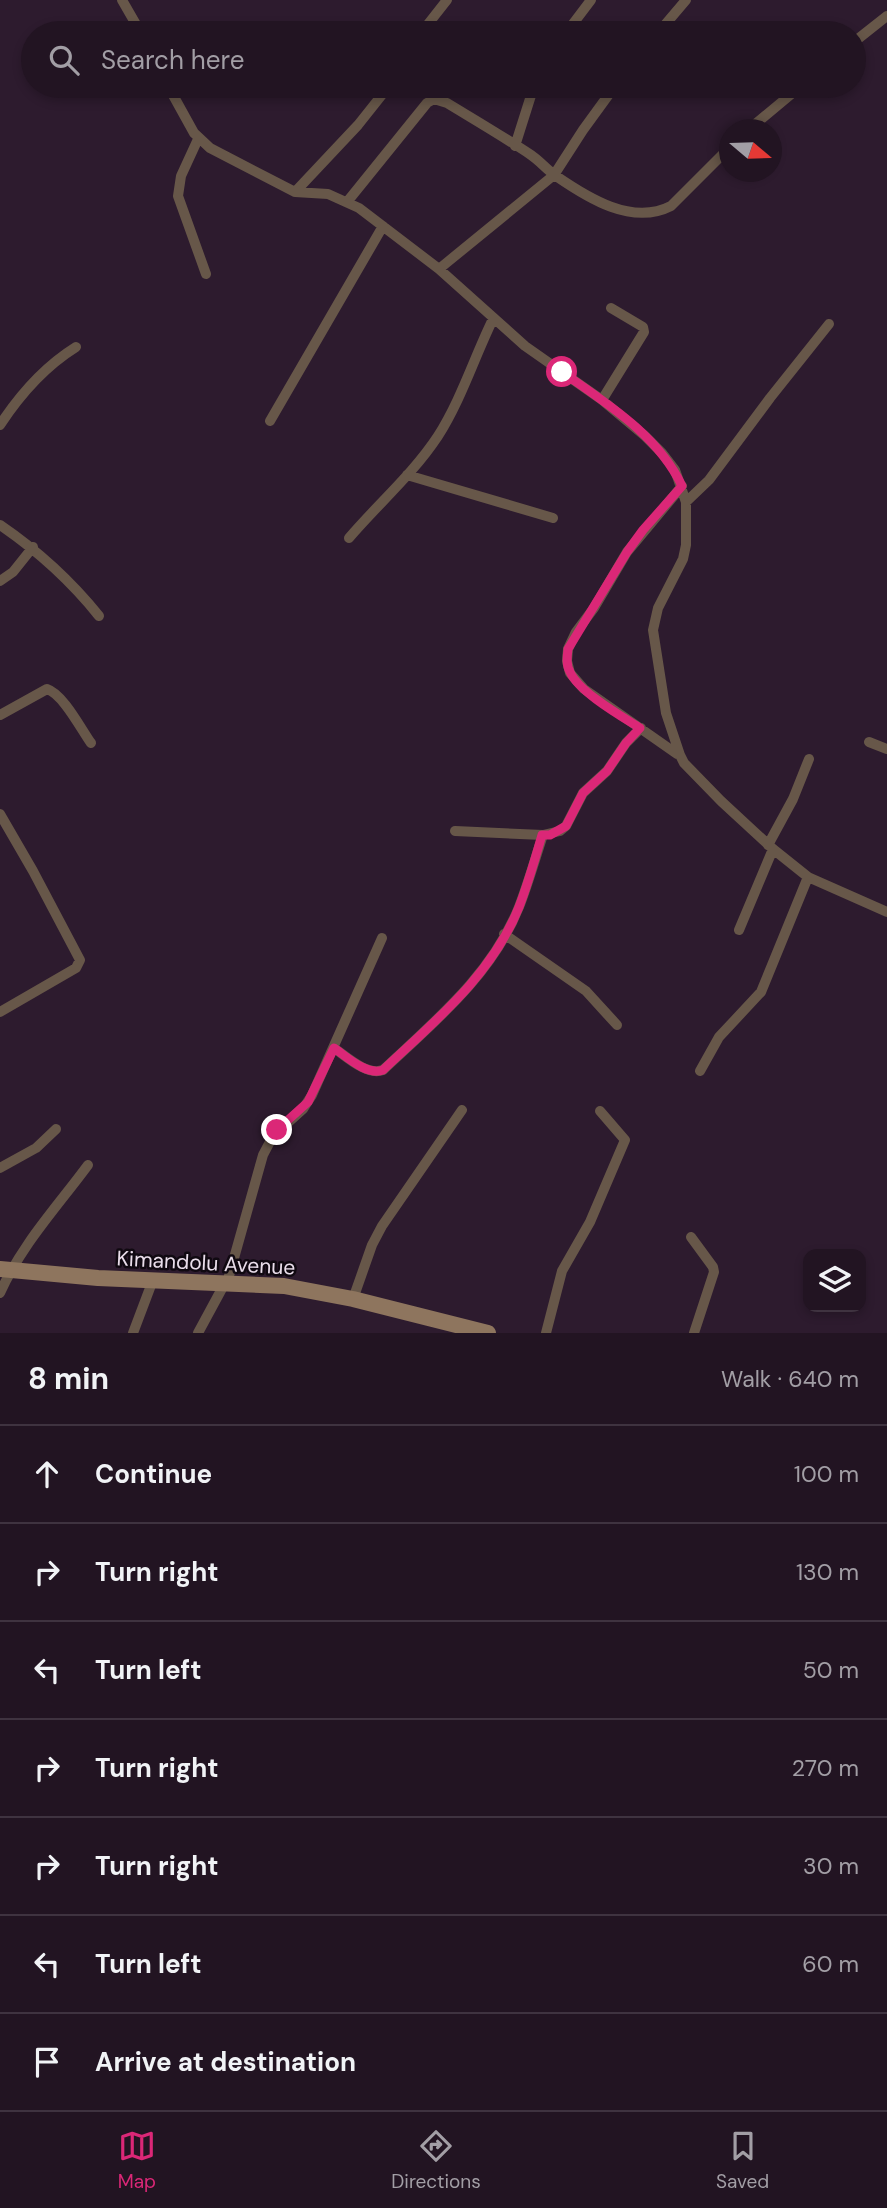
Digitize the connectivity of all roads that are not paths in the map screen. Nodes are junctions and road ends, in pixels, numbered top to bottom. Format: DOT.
graph roads {
  1 [pos="122,0"];
  2 [pos="447,0"];
  3 [pos="591,0"];
  4 [pos="686,0"];
  5 [pos="887,16"];
  6 [pos="134,21"];
  7 [pos="430,21"];
  8 [pos="575,21"];
  9 [pos="668,21"];
  10 [pos="866,33"];
  11 [pos="175,98"];
  12 [pos="379,98"];
  13 [pos="530,98"];
  14 [pos="606,98"];
  15 [pos="787,98"];
  16 [pos="762,119"];
  17 [pos="198,139"];
  18 [pos="515,146"];
  19 [pos="719,158"];
  20 [pos="554,175"];
  21 [pos="295,192"];
  22 [pos="347,202"];
  23 [pos="383,226"];
  24 [pos="439,269"];
  25 [pos="206,274"];
  26 [pos="611,307"];
  27 [pos="493,319"];
  28 [pos="829,324"];
  29 [pos="76,347"];
  30 [pos="602,400"];
  31 [pos="270,421"];
  32 [pos="0,425"];
  33 [pos="407,475"];
  34 [pos="682,486"];
  35 [pos="686,502"];
  36 [pos="554,518"];
  37 [pos="0,524"];
  38 [pos="349,538"];
  39 [pos="33,547"];
  40 [pos="0,581"];
  41 [pos="99,616"];
  42 [pos="1,713"];
  43 [pos="640,728"];
  44 [pos="869,742"];
  45 [pos="91,743"];
  46 [pos="887,749"];
  47 [pos="680,755"];
  48 [pos="809,759"];
  49 [pos="0,814"];
  50 [pos="454,831"];
  51 [pos="542,835"];
  52 [pos="770,847"];
  53 [pos="807,877"];
  54 [pos="887,912"];
  55 [pos="739,930"];
  56 [pos="505,934"];
  57 [pos="382,938"];
  58 [pos="0,1013"];
  59 [pos="617,1025"];
  60 [pos="334,1048"];
  61 [pos="700,1071"];
  62 [pos="462,1110"];
  63 [pos="600,1111"];
  64 [pos="56,1129"];
  65 [pos="88,1165"];
  66 [pos="0,1168"];
  67 [pos="691,1237"];
  68 [pos="5,1270"];
  69 [pos="153,1280"];
  70 [pos="226,1283"];
  71 [pos="0,1293"];
  72 [pos="353,1299"];
  73 [pos="133,1333"];
  74 [pos="198,1333"];
  75 [pos="488,1333"];
  76 [pos="546,1333"];
  77 [pos="694,1333"];
  1 -- 6 [label="street"];
  2 -- 7 [label="street"];
  3 -- 8 [label="street"];
  4 -- 9 [label="street"];
  5 -- 10 [label="street"];
  11 -- 17 [label="street"];
  12 -- 21 [label="street"];
  13 -- 18 [label="street"];
  14 -- 20 [label="street"];
  15 -- 16 [label="street"];
  17 -- 21 [label="street"];
  17 -- 25 [label="street"];
  18 -- 20 [label="street"];
  18 -- 22 [label="street"];
  19 -- 20 [label="street"];
  20 -- 24 [label="street"];
  21 -- 22 [label="street"];
  22 -- 23 [label="street"];
  23 -- 24 [label="street"];
  23 -- 31 [label="street"];
  24 -- 27 [label="street"];
  26 -- 30 [label="street"];
  27 -- 30 [label="street"];
  27 -- 33 [label="street"];
  28 -- 35 [label="street"];
  29 -- 32 [label="street"];
  30 -- 34 [label="street"];
  33 -- 36 [label="street"];
  33 -- 38 [label="street"];
  34 -- 35 [label="street"];
  34 -- 43 [label="street"];
  35 -- 47 [label="street"];
  37 -- 39 [label="street"];
  39 -- 40 [label="street"];
  39 -- 41 [label="street"];
  42 -- 45 [label="street"];
  43 -- 47 [label="street"];
  43 -- 51 [label="street"];
  44 -- 46 [label="street"];
  47 -- 52 [label="street"];
  48 -- 52 [label="street"];
  49 -- 58 [label="street"];
  50 -- 51 [label="street"];
  51 -- 56 [label="street"];
  52 -- 53 [label="street"];
  52 -- 55 [label="street"];
  53 -- 54 [label="street"];
  53 -- 61 [label="street"];
  56 -- 59 [label="street"];
  56 -- 60 [label="street"];
  57 -- 60 [label="street"];
  60 -- 70 [label="street"];
  62 -- 72 [label="street"];
  63 -- 76 [label="street"];
  64 -- 66 [label="street"];
  65 -- 68 [label="street"];
  67 -- 77 [label="street"];
  68 -- 69 [label="street, Kimandolu Avenue"];
  68 -- 71 [label="street"];
  69 -- 70 [label="street, Kimandolu Avenue"];
  69 -- 73 [label="street"];
  70 -- 72 [label="street, Kimandolu Avenue"];
  70 -- 74 [label="street"];
  72 -- 75 [label="street, Kimandolu Avenue"];
}
